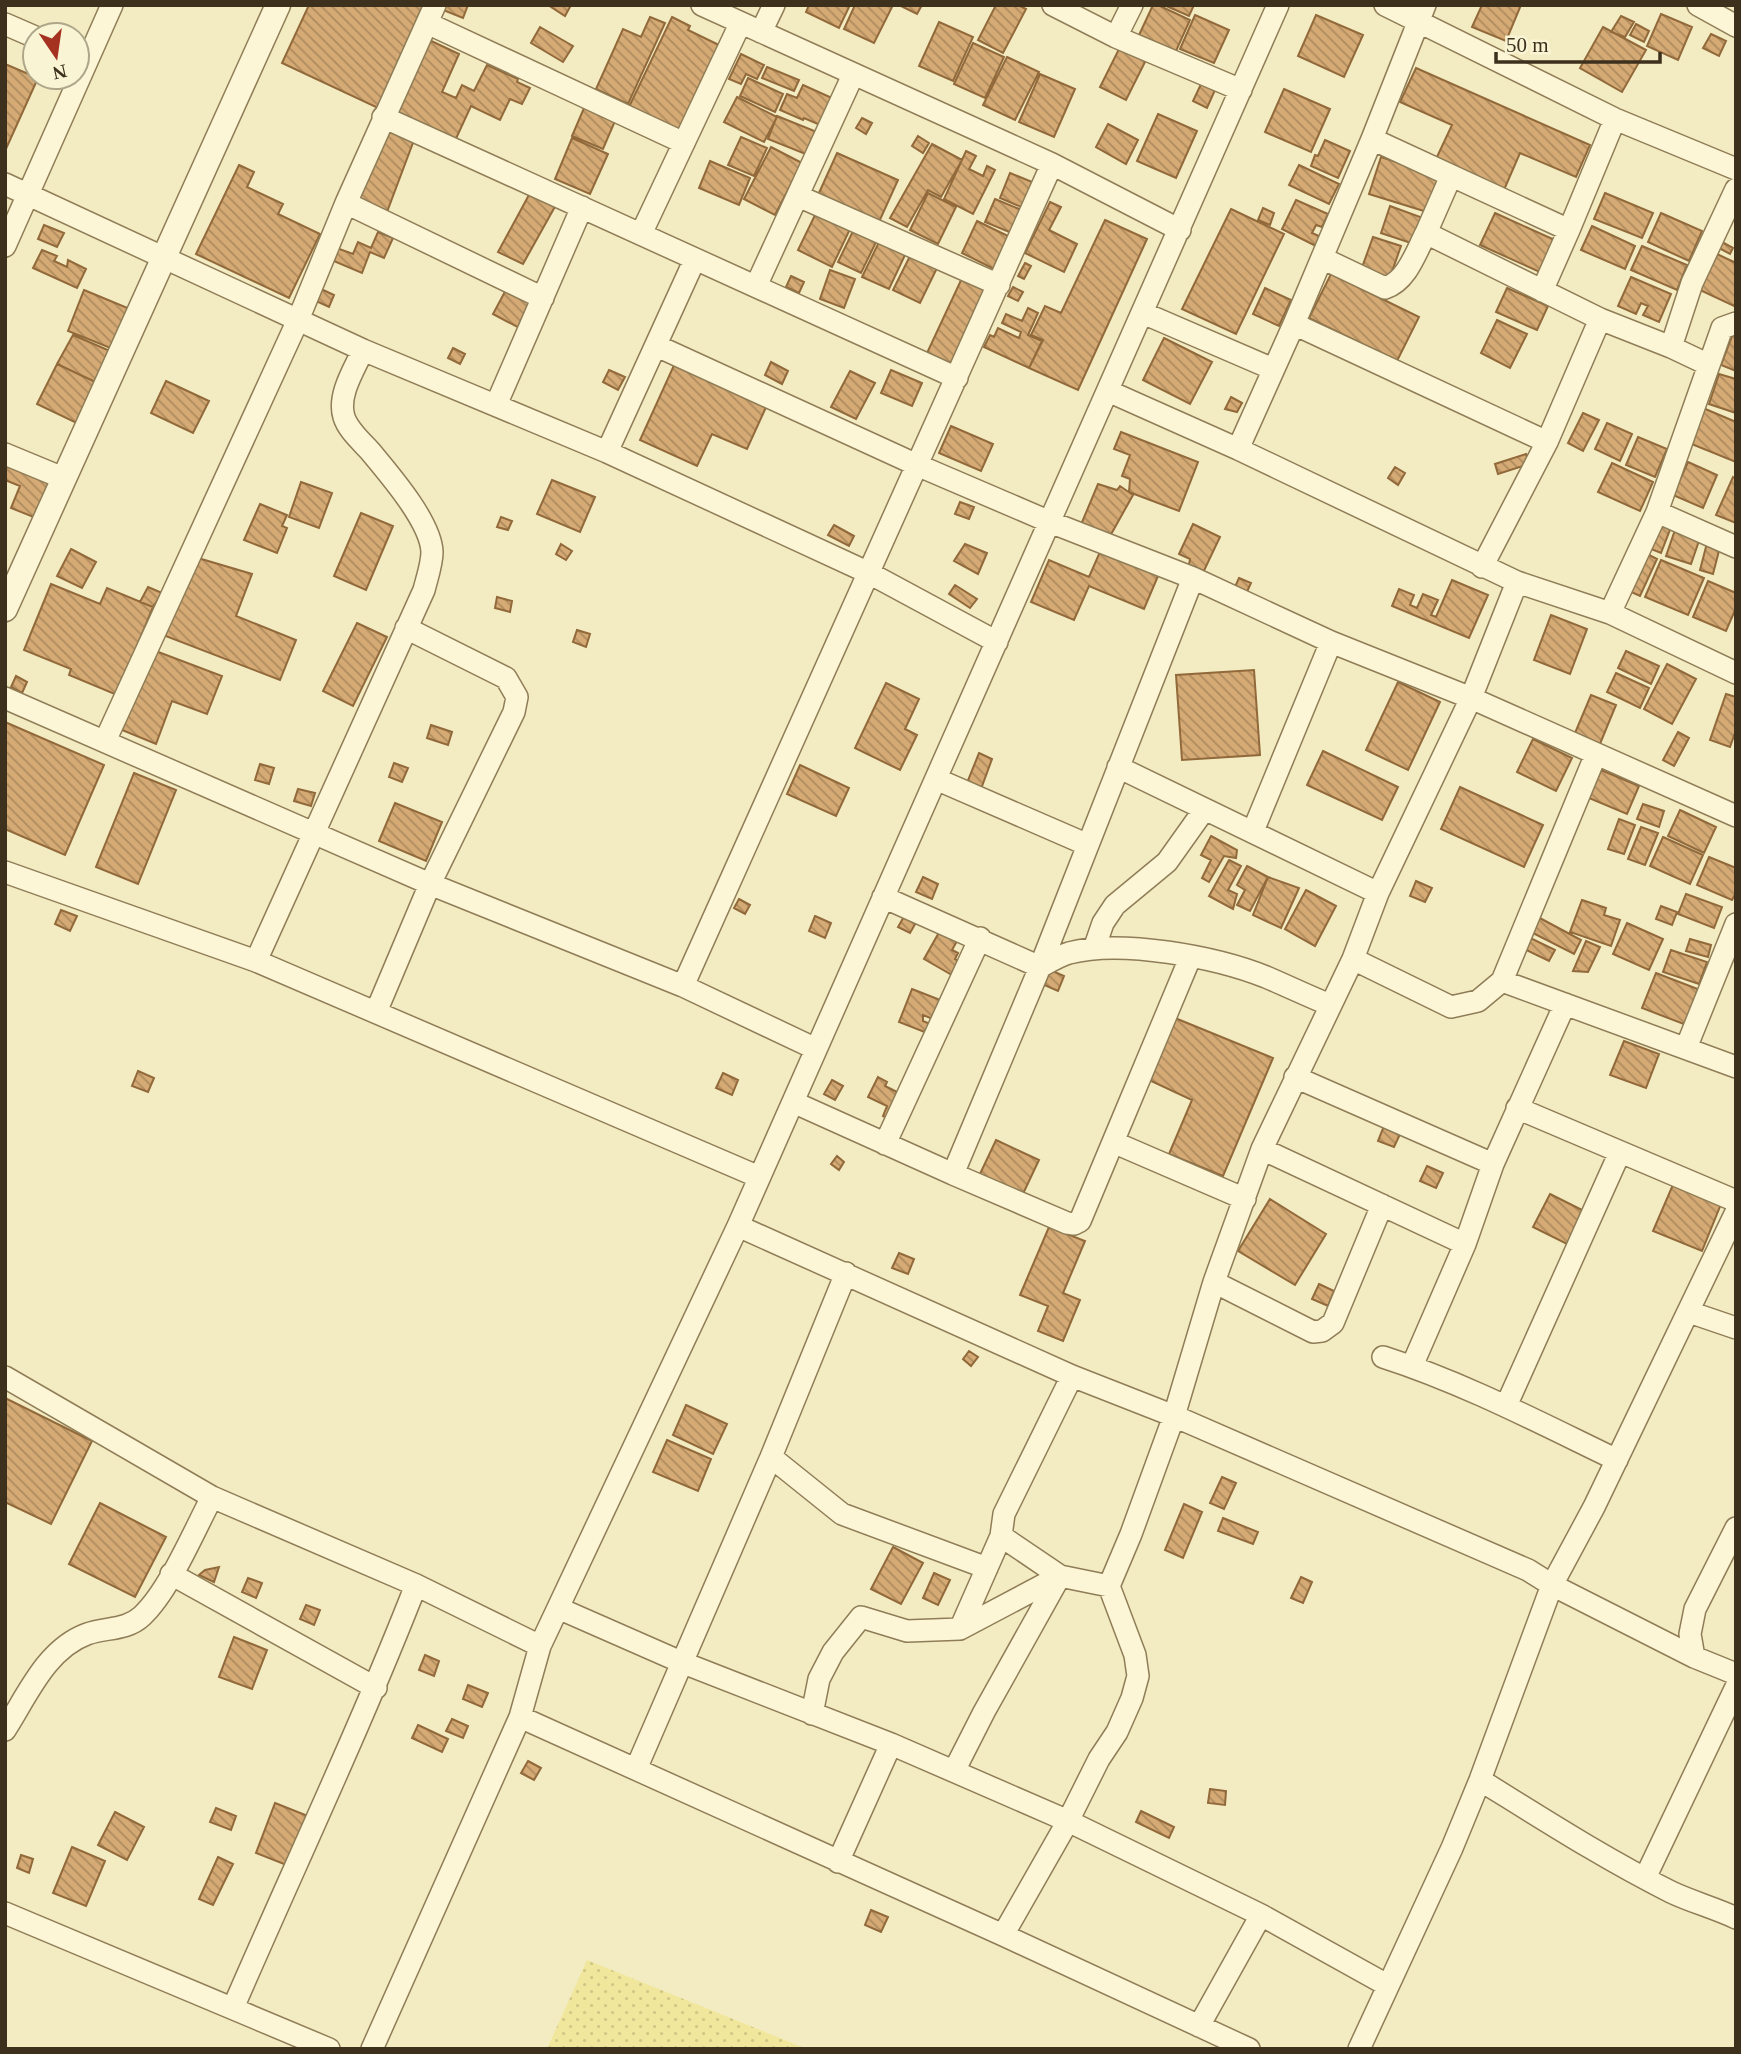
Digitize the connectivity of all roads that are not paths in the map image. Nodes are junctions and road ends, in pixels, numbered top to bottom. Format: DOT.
graph roads {
  1 [pos="112,5"];
  2 [pos="278,5"];
  3 [pos="702,5"];
  4 [pos="774,5"];
  5 [pos="1053,5"];
  6 [pos="1132,5"];
  7 [pos="1278,5"];
  8 [pos="1385,5"];
  9 [pos="1698,5"];
  10 [pos="1422,13"];
  11 [pos="431,14"];
  12 [pos="740,24"];
  13 [pos="1736,26"];
  14 [pos="761,32"];
  15 [pos="1116,37"];
  16 [pos="91,42"];
  17 [pos="853,75"];
  18 [pos="1241,90"];
  19 [pos="69,91"];
  20 [pos="383,117"];
  21 [pos="1615,119"];
  22 [pos="1372,139"];
  23 [pos="684,143"];
  24 [pos="1052,164"];
  25 [pos="1736,169"];
  26 [pos="1451,176"];
  27 [pos="5,184"];
  28 [pos="1736,189"];
  29 [pos="28,195"];
  30 [pos="799,196"];
  31 [pos="346,202"];
  32 [pos="582,207"];
  33 [pos="1180,230"];
  34 [pos="1569,230"];
  35 [pos="1426,233"];
  36 [pos="641,234"];
  37 [pos="5,246"];
  38 [pos="164,257"];
  39 [pos="695,258"];
  40 [pos="1322,258"];
  41 [pos="999,285"];
  42 [pos="756,286"];
  43 [pos="1542,290"];
  44 [pos="543,298"];
  45 [pos="1143,313"];
  46 [pos="1600,319"];
  47 [pos="298,320"];
  48 [pos="1736,323"];
  49 [pos="1294,324"];
  50 [pos="657,346"];
  51 [pos="1671,347"];
  52 [pos="363,350"];
  53 [pos="1709,365"];
  54 [pos="1273,369"];
  55 [pos="957,378"];
  56 [pos="1108,391"];
  57 [pos="496,405"];
  58 [pos="1547,442"];
  59 [pos="1238,449"];
  60 [pos="607,452"];
  61 [pos="5,454"];
  62 [pos="916,465"];
  63 [pos="63,478"];
  64 [pos="1657,512"];
  65 [pos="1050,522"];
  66 [pos="1736,547"];
  67 [pos="1482,566"];
  68 [pos="869,573"];
  69 [pos="1193,578"];
  70 [pos="1517,582"];
  71 [pos="5,609"];
  72 [pos="1610,613"];
  73 [pos="405,628"];
  74 [pos="997,642"];
  75 [pos="1331,642"];
  76 [pos="1736,673"];
  77 [pos="5,698"];
  78 [pos="1471,698"];
  79 [pos="105,741"];
  80 [pos="1596,754"];
  81 [pos="1118,767"];
  82 [pos="936,779"];
  83 [pos="1204,810"];
  84 [pos="1736,816"];
  85 [pos="1253,831"];
  86 [pos="314,832"];
  87 [pos="1088,845"];
  88 [pos="5,872"];
  89 [pos="430,884"];
  90 [pos="1378,893"];
  91 [pos="884,897"];
  92 [pos="1736,924"];
  93 [pos="980,938"];
  94 [pos="1094,949"];
  95 [pos="1190,958"];
  96 [pos="1353,960"];
  97 [pos="256,961"];
  98 [pos="1040,967"];
  99 [pos="1502,981"];
  100 [pos="683,986"];
  101 [pos="1564,1004"];
  102 [pos="1330,1005"];
  103 [pos="376,1012"];
  104 [pos="1686,1048"];
  105 [pos="816,1049"];
  106 [pos="1736,1067"];
  107 [pos="1295,1077"];
  108 [pos="793,1102"];
  109 [pos="1517,1108"];
  110 [pos="1113,1142"];
  111 [pos="885,1144"];
  112 [pos="1262,1149"];
  113 [pos="1620,1152"];
  114 [pos="1493,1164"];
  115 [pos="953,1174"];
  116 [pos="759,1177"];
  117 [pos="1245,1199"];
  118 [pos="1736,1201"];
  119 [pos="1382,1206"];
  120 [pos="1736,1212"];
  121 [pos="738,1226"];
  122 [pos="1465,1244"];
  123 [pos="846,1273"];
  124 [pos="1214,1282"];
  125 [pos="1689,1312"];
  126 [pos="1736,1328"];
  127 [pos="1382,1357"];
  128 [pos="1412,1366"];
  129 [pos="1072,1376"];
  130 [pos="5,1377"];
  131 [pos="1506,1406"];
  132 [pos="1174,1416"];
  133 [pos="771,1457"];
  134 [pos="1617,1460"];
  135 [pos="212,1497"];
  136 [pos="1736,1528"];
  137 [pos="1001,1536"];
  138 [pos="987,1568"];
  139 [pos="171,1574"];
  140 [pos="1060,1576"];
  141 [pos="416,1585"];
  142 [pos="1552,1585"];
  143 [pos="1109,1586"];
  144 [pos="558,1608"];
  145 [pos="960,1629"];
  146 [pos="540,1646"];
  147 [pos="1694,1657"];
  148 [pos="681,1662"];
  149 [pos="1736,1674"];
  150 [pos="1736,1687"];
  151 [pos="376,1688"];
  152 [pos="812,1714"];
  153 [pos="520,1717"];
  154 [pos="5,1730"];
  155 [pos="891,1744"];
  156 [pos="636,1769"];
  157 [pos="954,1771"];
  158 [pos="1480,1780"];
  159 [pos="1068,1821"];
  160 [pos="838,1863"];
  161 [pos="1645,1878"];
  162 [pos="5,1913"];
  163 [pos="1261,1915"];
  164 [pos="1736,1918"];
  165 [pos="1003,1935"];
  166 [pos="1387,1985"];
  167 [pos="233,2008"];
  168 [pos="1199,2026"];
  169 [pos="329,2049"];
  170 [pos="372,2049"];
  171 [pos="1249,2049"];
  172 [pos="1359,2049"];
  1 -- 16 [label="street"];
  2 -- 38 [label="street"];
  3 -- 12 [label="street"];
  4 -- 14 [label="street"];
  5 -- 15 [label="street"];
  6 -- 15 [label="street"];
  7 -- 18 [label="street"];
  8 -- 10 [label="street"];
  9 -- 13 [label="street"];
  10 -- 21 [label="street"];
  10 -- 22 [label="street"];
  11 -- 20 [label="street"];
  11 -- 23 [label="street"];
  12 -- 14 [label="street"];
  12 -- 23 [label="street"];
  14 -- 17 [label="street"];
  15 -- 18 [label="street"];
  17 -- 24 [label="street"];
  17 -- 30 [label="street"];
  18 -- 33 [label="street"];
  19 -- 29 [label="street"];
  20 -- 31 [label="street"];
  20 -- 32 [label="street"];
  21 -- 25 [label="street"];
  21 -- 34 [label="street"];
  22 -- 26 [label="street"];
  22 -- 40 [label="street"];
  23 -- 36 [label="street"];
  24 -- 33 [label="street"];
  24 -- 41 [label="street"];
  26 -- 34 [label="street"];
  26 -- 35 [label="street"];
  27 -- 29 [label="street"];
  28 -- 51 [label="street"];
  29 -- 37 [label="street"];
  29 -- 38 [label="street"];
  30 -- 41 [label="street"];
  30 -- 42 [label="street"];
  31 -- 44 [label="street"];
  31 -- 47 [label="street"];
  32 -- 36 [label="street"];
  32 -- 44 [label="street"];
  33 -- 45 [label="street"];
  34 -- 43 [label="street"];
  35 -- 40 [label="street"];
  35 -- 43 [label="street"];
  36 -- 39 [label="street"];
  38 -- 47 [label="street"];
  38 -- 63 [label="street"];
  39 -- 42 [label="street"];
  39 -- 50 [label="street"];
  40 -- 49 [label="street"];
  41 -- 55 [label="street"];
  42 -- 55 [label="street"];
  43 -- 46 [label="street"];
  44 -- 57 [label="street"];
  45 -- 54 [label="street"];
  45 -- 56 [label="street"];
  46 -- 51 [label="street"];
  46 -- 58 [label="street"];
  47 -- 52 [label="street"];
  47 -- 79 [label="street"];
  48 -- 53 [label="street"];
  49 -- 54 [label="street"];
  49 -- 58 [label="street"];
  50 -- 60 [label="street"];
  50 -- 62 [label="street"];
  51 -- 53 [label="street"];
  52 -- 57 [label="street"];
  52 -- 73 [label="street"];
  53 -- 64 [label="street"];
  54 -- 59 [label="street"];
  55 -- 62 [label="street"];
  56 -- 59 [label="street"];
  56 -- 65 [label="street"];
  57 -- 60 [label="street"];
  58 -- 67 [label="street"];
  59 -- 67 [label="street"];
  60 -- 68 [label="street"];
  61 -- 63 [label="street"];
  62 -- 65 [label="street"];
  62 -- 68 [label="street"];
  63 -- 71 [label="street"];
  64 -- 66 [label="street"];
  64 -- 72 [label="street"];
  65 -- 69 [label="street"];
  65 -- 74 [label="street"];
  67 -- 70 [label="street"];
  68 -- 74 [label="street"];
  68 -- 100 [label="street"];
  69 -- 75 [label="street"];
  69 -- 81 [label="street"];
  70 -- 72 [label="street"];
  70 -- 78 [label="street"];
  72 -- 76 [label="street"];
  73 -- 86 [label="street"];
  73 -- 89 [label="street"];
  74 -- 82 [label="street"];
  75 -- 78 [label="street"];
  75 -- 85 [label="street"];
  77 -- 79 [label="street"];
  78 -- 80 [label="street"];
  78 -- 90 [label="street"];
  79 -- 86 [label="street"];
  80 -- 84 [label="street"];
  80 -- 99 [label="street"];
  81 -- 83 [label="street"];
  81 -- 87 [label="street"];
  82 -- 87 [label="street"];
  82 -- 91 [label="street"];
  83 -- 85 [label="street"];
  83 -- 94 [label="street"];
  85 -- 90 [label="street"];
  86 -- 89 [label="street"];
  86 -- 97 [label="street"];
  87 -- 98 [label="street"];
  88 -- 97 [label="street"];
  89 -- 100 [label="street"];
  89 -- 103 [label="street"];
  90 -- 96 [label="street"];
  91 -- 93 [label="street"];
  91 -- 105 [label="street"];
  92 -- 104 [label="street"];
  93 -- 98 [label="street"];
  93 -- 111 [label="street"];
  94 -- 95 [label="street"];
  94 -- 98 [label="street"];
  95 -- 102 [label="street"];
  95 -- 110 [label="street"];
  96 -- 99 [label="street"];
  96 -- 102 [label="street"];
  97 -- 103 [label="street"];
  98 -- 115 [label="street"];
  99 -- 101 [label="street"];
  100 -- 105 [label="street"];
  101 -- 104 [label="street"];
  101 -- 109 [label="street"];
  102 -- 107 [label="street"];
  103 -- 116 [label="street"];
  104 -- 106 [label="street"];
  105 -- 108 [label="street"];
  107 -- 112 [label="street"];
  107 -- 114 [label="street"];
  108 -- 111 [label="street"];
  108 -- 116 [label="street"];
  109 -- 113 [label="street"];
  109 -- 114 [label="street"];
  110 -- 115 [label="street"];
  110 -- 117 [label="street"];
  111 -- 115 [label="street"];
  112 -- 117 [label="street"];
  112 -- 119 [label="street"];
  113 -- 118 [label="street"];
  113 -- 131 [label="street"];
  114 -- 122 [label="street"];
  116 -- 121 [label="street"];
  117 -- 124 [label="street"];
  119 -- 122 [label="street"];
  119 -- 124 [label="street"];
  120 -- 125 [label="street"];
  121 -- 123 [label="street"];
  121 -- 144 [label="street"];
  122 -- 128 [label="street"];
  123 -- 129 [label="street"];
  123 -- 133 [label="street"];
  124 -- 132 [label="street"];
  125 -- 126 [label="street"];
  125 -- 134 [label="street"];
  127 -- 128 [label="street"];
  128 -- 131 [label="street"];
  129 -- 132 [label="street"];
  129 -- 137 [label="street"];
  130 -- 135 [label="street"];
  131 -- 134 [label="street"];
  132 -- 142 [label="street"];
  132 -- 143 [label="street"];
  133 -- 138 [label="street"];
  133 -- 148 [label="street"];
  134 -- 142 [label="street"];
  135 -- 139 [label="street"];
  135 -- 141 [label="street"];
  136 -- 147 [label="street"];
  137 -- 138 [label="street"];
  137 -- 140 [label="street"];
  138 -- 145 [label="street"];
  139 -- 151 [label="street"];
  139 -- 154 [label="street"];
  140 -- 143 [label="street"];
  140 -- 145 [label="street"];
  140 -- 157 [label="street"];
  141 -- 146 [label="street"];
  141 -- 151 [label="street"];
  142 -- 147 [label="street"];
  142 -- 158 [label="street"];
  143 -- 159 [label="street"];
  144 -- 146 [label="street"];
  144 -- 148 [label="street"];
  145 -- 152 [label="street"];
  146 -- 153 [label="street"];
  147 -- 149 [label="street"];
  148 -- 152 [label="street"];
  148 -- 156 [label="street"];
  150 -- 161 [label="street"];
  151 -- 167 [label="street"];
  152 -- 155 [label="street"];
  153 -- 156 [label="street"];
  153 -- 170 [label="street"];
  155 -- 157 [label="street"];
  155 -- 160 [label="street"];
  156 -- 160 [label="street"];
  157 -- 159 [label="street"];
  158 -- 161 [label="street"];
  158 -- 166 [label="street"];
  159 -- 163 [label="street"];
  159 -- 165 [label="street"];
  160 -- 165 [label="street"];
  161 -- 164 [label="street"];
  162 -- 167 [label="street"];
  163 -- 166 [label="street"];
  163 -- 168 [label="street"];
  165 -- 168 [label="street"];
  166 -- 172 [label="street"];
  167 -- 169 [label="street"];
  168 -- 171 [label="street"];
}
